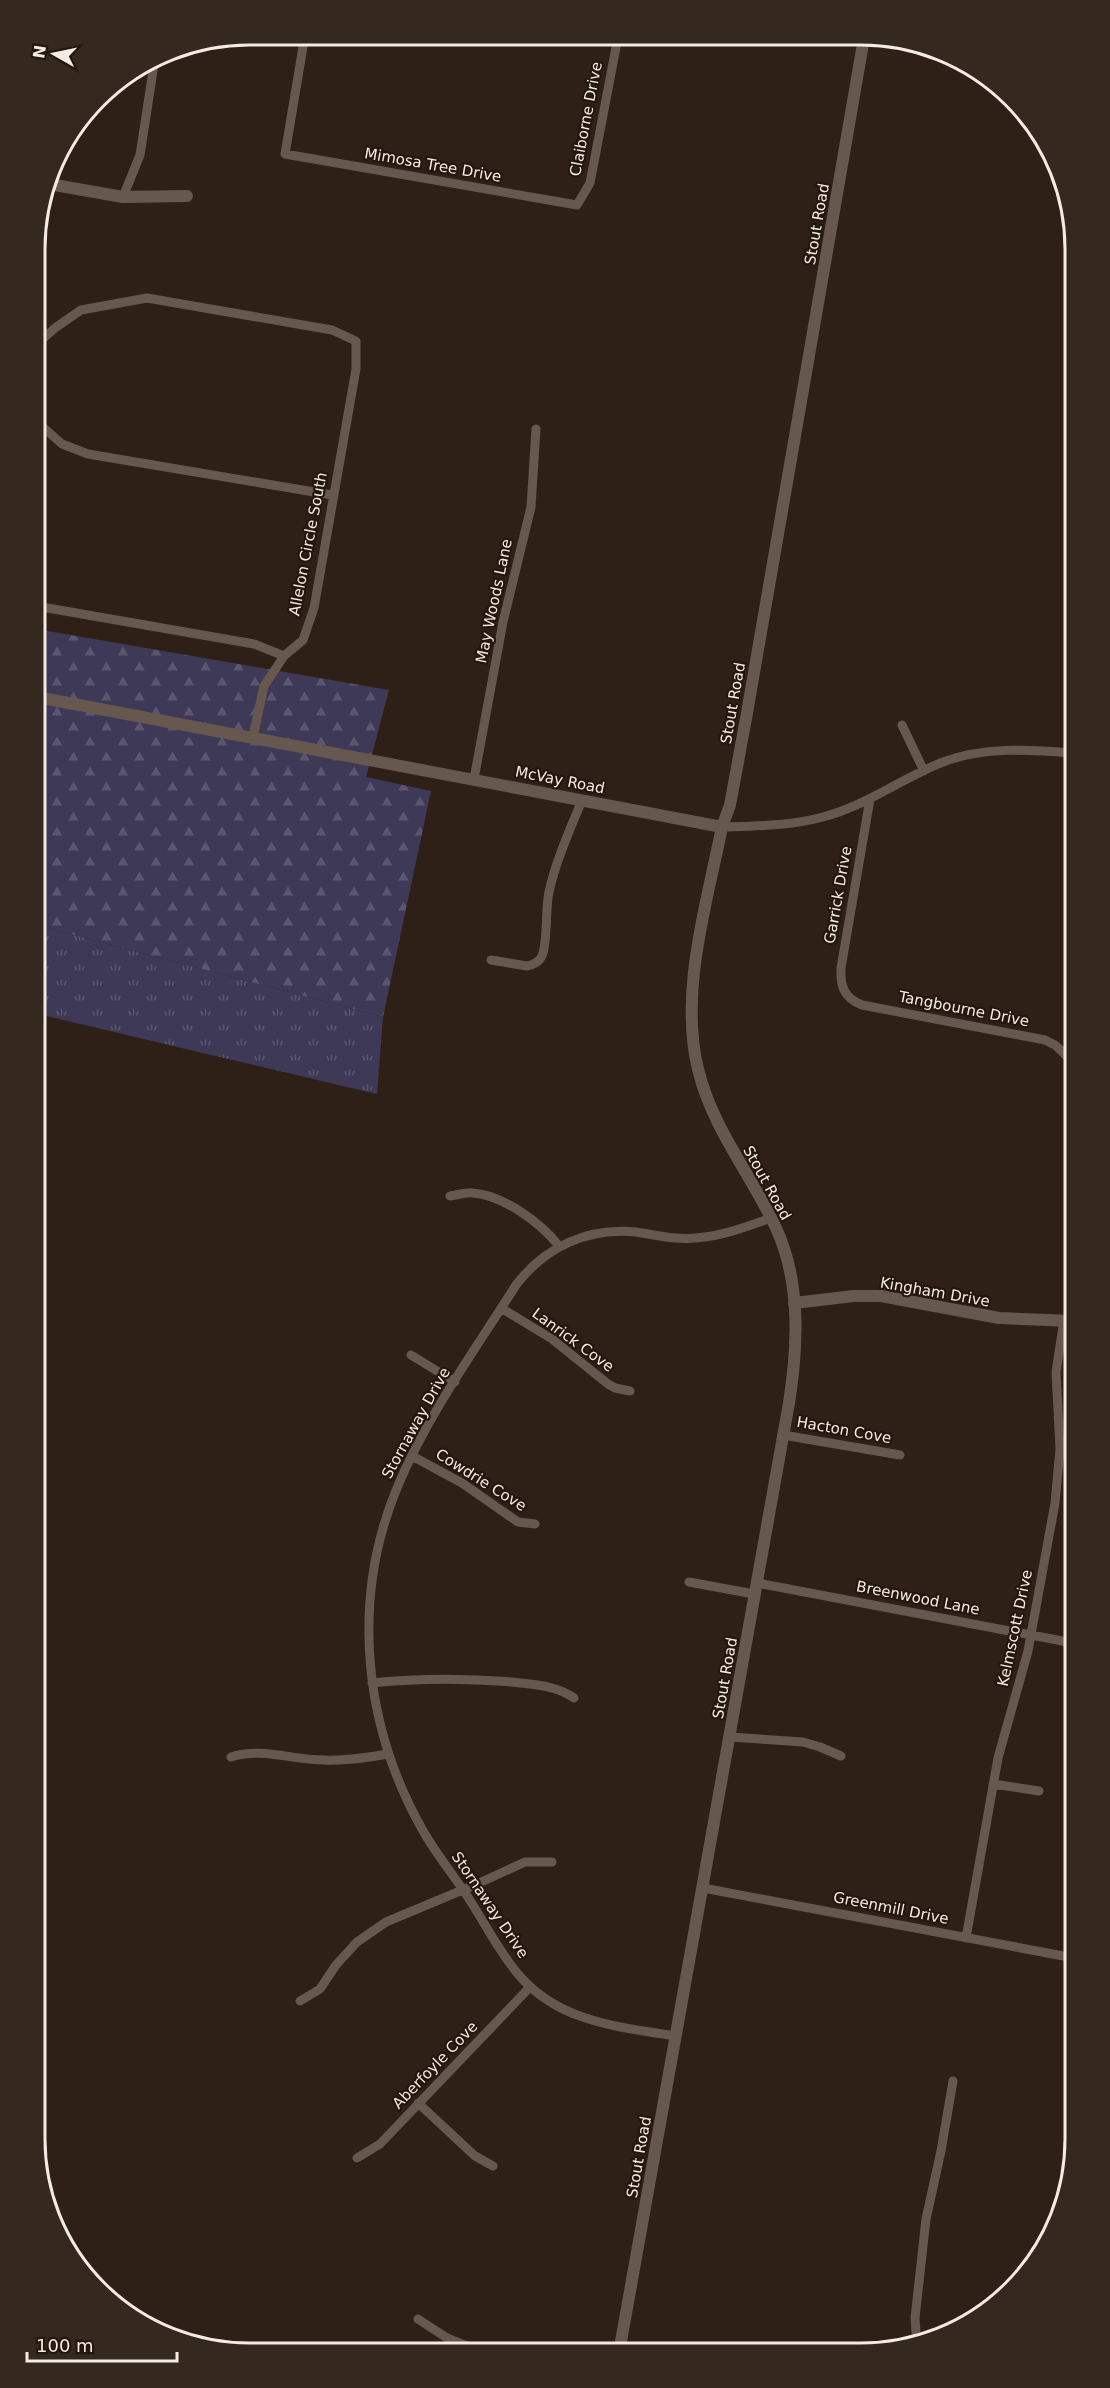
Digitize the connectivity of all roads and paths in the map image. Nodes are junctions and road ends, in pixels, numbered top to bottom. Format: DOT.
graph roads {
  1 [pos="303,45"];
  2 [pos="616,45"];
  3 [pos="863,45"];
  4 [pos="154,69"];
  5 [pos="55,185"];
  6 [pos="187,196"];
  7 [pos="123,197"];
  8 [pos="577,205"];
  9 [pos="45,337"];
  10 [pos="45,429"];
  11 [pos="536,429"];
  12 [pos="332,495"];
  13 [pos="45,608"];
  14 [pos="285,656"];
  15 [pos="45,698"];
  16 [pos="902,725"];
  17 [pos="253,737"];
  18 [pos="1065,753"];
  19 [pos="924,771"];
  20 [pos="474,779"];
  21 [pos="870,799"];
  22 [pos="582,800"];
  23 [pos="723,827"];
  24 [pos="491,960"];
  25 [pos="847,996"];
  26 [pos="1065,1055"];
  27 [pos="450,1196"];
  28 [pos="771,1218"];
  29 [pos="559,1246"];
  30 [pos="794,1303"];
  31 [pos="501,1308"];
  32 [pos="1065,1321"];
  33 [pos="1065,1337"];
  34 [pos="411,1354"];
  35 [pos="455,1382"];
  36 [pos="630,1391"];
  37 [pos="783,1435"];
  38 [pos="900,1455"];
  39 [pos="412,1456"];
  40 [pos="535,1524"];
  41 [pos="690,1582"];
  42 [pos="755,1589"];
  43 [pos="1032,1635"];
  44 [pos="1065,1641"];
  45 [pos="372,1683"];
  46 [pos="574,1698"];
  47 [pos="730,1737"];
  48 [pos="388,1754"];
  49 [pos="841,1756"];
  50 [pos="231,1757"];
  51 [pos="993,1784"];
  52 [pos="1039,1791"];
  53 [pos="552,1862"];
  54 [pos="703,1888"];
  55 [pos="463,1889"];
  56 [pos="966,1938"];
  57 [pos="1065,1956"];
  58 [pos="530,1987"];
  59 [pos="300,2001"];
  60 [pos="676,2036"];
  61 [pos="953,2081"];
  62 [pos="418,2103"];
  63 [pos="357,2158"];
  64 [pos="493,2166"];
  65 [pos="418,2319"];
  66 [pos="916,2335"];
  67 [pos="460,2343"];
  68 [pos="622,2343"];
  1 -- 8 [label="street, Mimosa Tree Drive"];
  2 -- 8 [label="street, Claiborne Drive"];
  3 -- 23 [label="street, Stout Road"];
  4 -- 7 [label="street"];
  5 -- 7 [label="street"];
  6 -- 7 [label="street"];
  9 -- 12 [label="street, Allelon Circle South"];
  10 -- 12 [label="street"];
  11 -- 20 [label="street, May Woods Lane"];
  12 -- 14 [label="street, Allelon Circle South"];
  13 -- 14 [label="street"];
  14 -- 17 [label="street, Allelon Circle South"];
  15 -- 17 [label="street, McVay Road"];
  16 -- 19 [label="street"];
  17 -- 20 [label="street, McVay Road"];
  18 -- 19 [label="street, McVay Road"];
  19 -- 21 [label="street, McVay Road"];
  20 -- 22 [label="street, McVay Road"];
  21 -- 23 [label="street, McVay Road"];
  21 -- 25 [label="street, Garrick Drive"];
  22 -- 23 [label="street, McVay Road"];
  22 -- 24 [label="street"];
  23 -- 28 [label="street, Stout Road"];
  25 -- 26 [label="street, Tangbourne Drive"];
  27 -- 29 [label="street"];
  28 -- 29 [label="street, Stornaway Drive"];
  28 -- 30 [label="street, Stout Road"];
  29 -- 31 [label="street, Stornaway Drive"];
  30 -- 32 [label="street, Kingham Drive"];
  30 -- 37 [label="street, Stout Road"];
  31 -- 35 [label="street, Stornaway Drive"];
  31 -- 36 [label="street, Lanrick Cove"];
  33 -- 43 [label="street, Kelmscott Drive"];
  34 -- 35 [label="street"];
  35 -- 39 [label="street, Stornaway Drive"];
  37 -- 38 [label="street, Hacton Cove"];
  37 -- 42 [label="street, Stout Road"];
  39 -- 40 [label="street, Cowdrie Cove"];
  39 -- 45 [label="street, Stornaway Drive"];
  41 -- 42 [label="street, Breenwood Lane"];
  42 -- 43 [label="street, Breenwood Lane"];
  42 -- 47 [label="street, Stout Road"];
  43 -- 44 [label="street, Breenwood Lane"];
  43 -- 51 [label="street, Kelmscott Drive"];
  45 -- 46 [label="street"];
  45 -- 48 [label="street, Stornaway Drive"];
  47 -- 49 [label="street"];
  47 -- 54 [label="street, Stout Road"];
  48 -- 50 [label="street"];
  48 -- 55 [label="street, Stornaway Drive"];
  51 -- 52 [label="street"];
  51 -- 56 [label="street, Kelmscott Drive"];
  53 -- 55 [label="street"];
  54 -- 56 [label="street, Greenmill Drive"];
  54 -- 60 [label="street, Stout Road"];
  55 -- 58 [label="street, Stornaway Drive"];
  55 -- 59 [label="street"];
  56 -- 57 [label="street, Greenmill Drive"];
  58 -- 60 [label="street, Stornaway Drive"];
  58 -- 62 [label="street, Aberfoyle Cove"];
  60 -- 68 [label="street, Stout Road"];
  61 -- 66 [label="street"];
  62 -- 63 [label="street, Aberfoyle Cove"];
  62 -- 64 [label="street"];
  65 -- 67 [label="street"];
}
